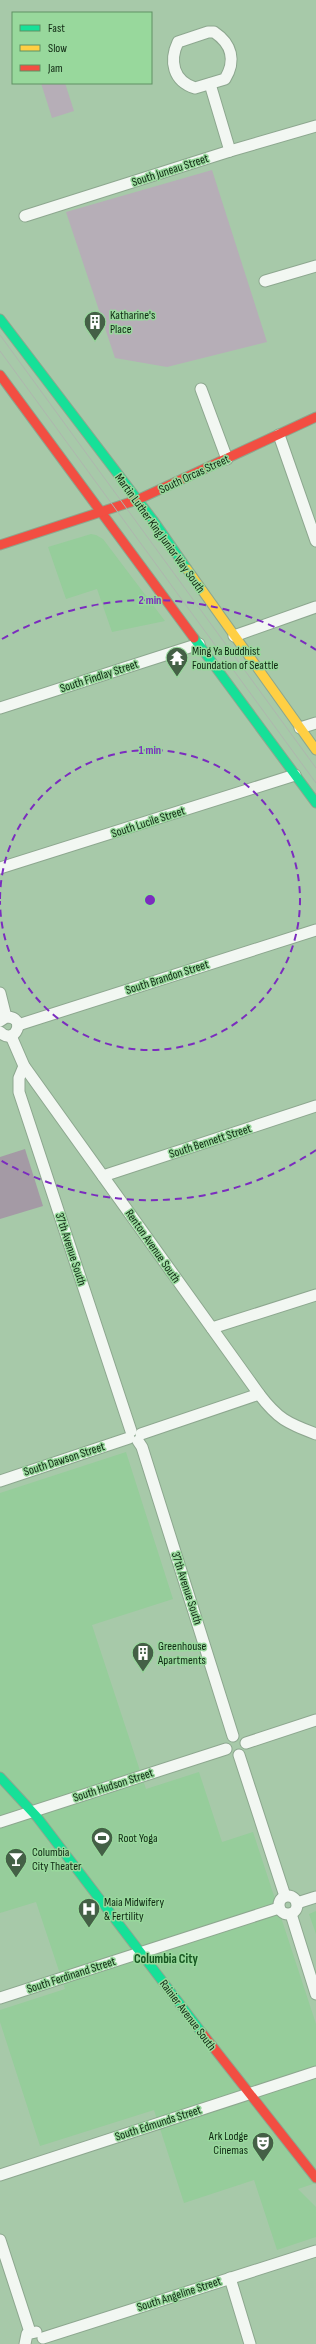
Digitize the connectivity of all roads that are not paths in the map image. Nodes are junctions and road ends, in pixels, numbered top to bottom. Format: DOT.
graph roads {
  1 [pos="210,84"];
  2 [pos="316,126"];
  3 [pos="230,151"];
  4 [pos="25,216"];
  5 [pos="316,266"];
  6 [pos="265,281"];
  7 [pos="0,320"];
  8 [pos="0,375"];
  9 [pos="201,389"];
  10 [pos="316,417"];
  11 [pos="279,435"];
  12 [pos="227,459"];
  13 [pos="137,500"];
  14 [pos="102,513"];
  15 [pos="316,541"];
  16 [pos="0,545"];
  17 [pos="316,607"];
  18 [pos="234,636"];
  19 [pos="199,644"];
  20 [pos="0,708"];
  21 [pos="316,723"];
  22 [pos="300,728"];
  23 [pos="316,750"];
  24 [pos="295,775"];
  25 [pos="316,803"];
  26 [pos="0,868"];
  27 [pos="316,930"];
  28 [pos="0,993"];
  29 [pos="3,1019"];
  30 [pos="18,1025"];
  31 [pos="5,1034"];
  32 [pos="24,1066"];
  33 [pos="316,1106"];
  34 [pos="103,1176"];
  35 [pos="316,1295"];
  36 [pos="212,1328"];
  37 [pos="259,1394"];
  38 [pos="316,1434"];
  39 [pos="135,1436"];
  40 [pos="0,1481"];
  41 [pos="316,1720"];
  42 [pos="233,1736"];
  43 [pos="246,1743"];
  44 [pos="226,1749"];
  45 [pos="239,1755"];
  46 [pos="0,1777"];
  47 [pos="32,1811"];
  48 [pos="0,1822"];
  49 [pos="285,1896"];
  50 [pos="316,1897"];
  51 [pos="297,1903"];
  52 [pos="280,1908"];
  53 [pos="291,1914"];
  54 [pos="140,1952"];
  55 [pos="316,1994"];
  56 [pos="0,1998"];
  57 [pos="316,2072"];
  58 [pos="248,2094"];
  59 [pos="0,2175"];
  60 [pos="316,2178"];
  61 [pos="0,2240"];
  62 [pos="316,2251"];
  63 [pos="230,2278"];
  64 [pos="30,2332"];
  65 [pos="42,2341"];
  66 [pos="24,2344"];
  67 [pos="250,2344"];
  1 -- 1 [label="street"];
  1 -- 3 [label="street"];
  2 -- 3 [label="street, South Juneau Street"];
  3 -- 4 [label="street, South Juneau Street"];
  5 -- 6 [label="street"];
  7 -- 13 [label="main road, Martin Luther King Junior Way South"];
  8 -- 14 [label="main road"];
  9 -- 12 [label="street"];
  10 -- 11 [label="main road, South Orcas Street"];
  11 -- 12 [label="main road, South Orcas Street"];
  11 -- 15 [label="street"];
  12 -- 13 [label="main road, South Orcas Street"];
  13 -- 14 [label="main road, South Orcas Street"];
  13 -- 18 [label="main road, Martin Luther King Junior Way South"];
  14 -- 16 [label="main road, South Orcas Street"];
  14 -- 19 [label="main road"];
  17 -- 18 [label="street"];
  18 -- 22 [label="main road, Martin Luther King Junior Way South"];
  19 -- 20 [label="street, South Findlay Street"];
  19 -- 24 [label="main road"];
  21 -- 22 [label="street"];
  22 -- 23 [label="main road, Martin Luther King Junior Way South"];
  24 -- 25 [label="main road"];
  24 -- 26 [label="street, South Lucile Street"];
  27 -- 30 [label="street, South Brandon Street"];
  28 -- 29 [label="street"];
  29 -- 30 [label="street"];
  30 -- 31 [label="street"];
  31 -- 32 [label="street, Renton Avenue South"];
  32 -- 34 [label="street, Renton Avenue South"];
  32 -- 39 [label="street, 37th Avenue South"];
  33 -- 34 [label="street, South Bennett Street"];
  34 -- 36 [label="street, Renton Avenue South"];
  35 -- 36 [label="street"];
  36 -- 37 [label="street, Renton Avenue South"];
  37 -- 38 [label="street, Renton Avenue South"];
  37 -- 39 [label="street, South Dawson Street"];
  39 -- 40 [label="street, South Dawson Street"];
  39 -- 42 [label="street, 37th Avenue South"];
  41 -- 43 [label="street"];
  42 -- 43 [label="street"];
  42 -- 44 [label="street"];
  43 -- 45 [label="street"];
  44 -- 45 [label="street"];
  44 -- 47 [label="street, South Hudson Street"];
  45 -- 49 [label="street"];
  46 -- 47 [label="main road, Rainier Avenue South"];
  47 -- 48 [label="street, South Hudson Street"];
  47 -- 54 [label="main road, Rainier Avenue South"];
  49 -- 51 [label="street"];
  49 -- 52 [label="street"];
  50 -- 51 [label="street"];
  51 -- 53 [label="street"];
  52 -- 53 [label="street"];
  52 -- 54 [label="street, South Ferdinand Street"];
  53 -- 55 [label="street"];
  54 -- 56 [label="street, South Ferdinand Street"];
  54 -- 58 [label="main road, Rainier Avenue South"];
  57 -- 58 [label="street, South Edmunds Street"];
  58 -- 59 [label="street, South Edmunds Street"];
  58 -- 60 [label="main road, Rainier Avenue South"];
  61 -- 64 [label="street"];
  62 -- 63 [label="street, South Angeline Street"];
  63 -- 65 [label="street, South Angeline Street"];
  63 -- 67 [label="street"];
  64 -- 65 [label="street"];
  64 -- 66 [label="street"];
}
